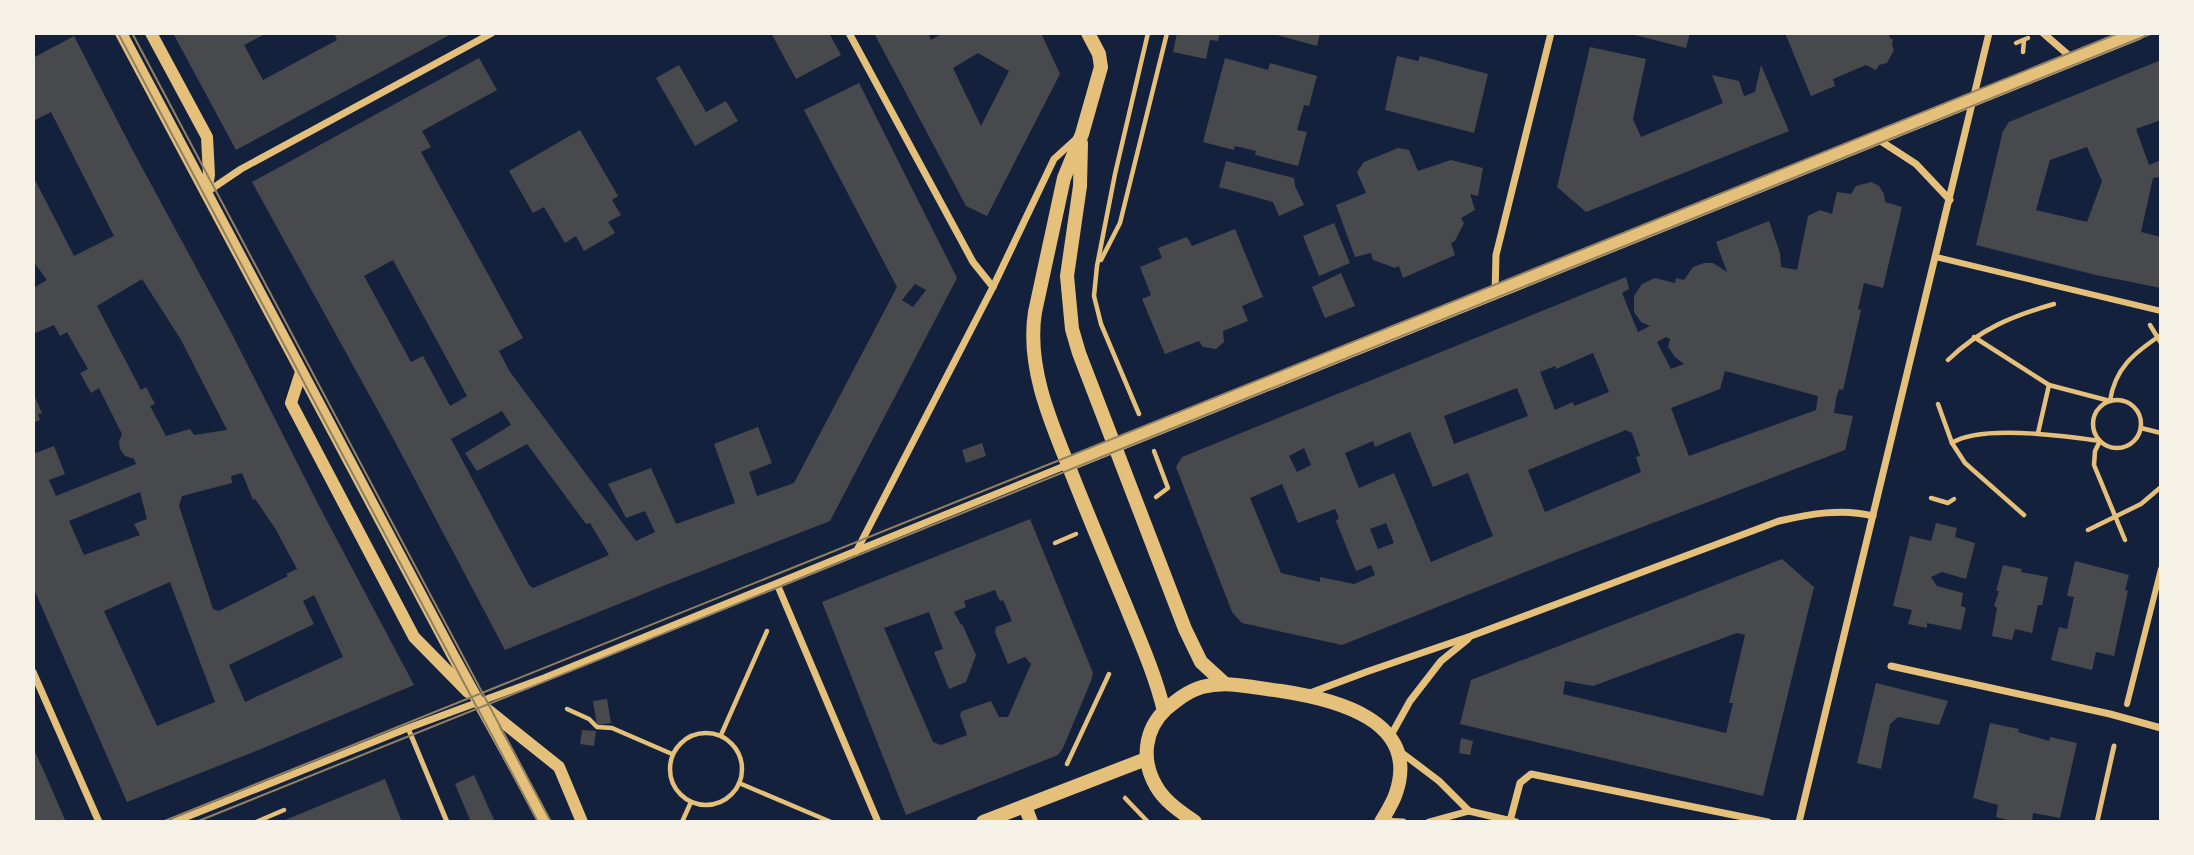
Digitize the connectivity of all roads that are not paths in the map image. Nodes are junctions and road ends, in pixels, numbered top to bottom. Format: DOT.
graph roads {
  1 [pos="121,33"];
  2 [pos="151,33"];
  3 [pos="492,33"];
  4 [pos="849,33"];
  5 [pos="1088,33"];
  6 [pos="1551,33"];
  7 [pos="1989,33"];
  8 [pos="2043,33"];
  9 [pos="2138,33"];
  10 [pos="2073,60"];
  11 [pos="1972,99"];
  12 [pos="1082,134"];
  13 [pos="1876,138"];
  14 [pos="206,192"];
  15 [pos="1950,200"];
  16 [pos="1936,257"];
  17 [pos="993,287"];
  18 [pos="1495,293"];
  19 [pos="2161,311"];
  20 [pos="301,372"];
  21 [pos="1115,446"];
  22 [pos="1068,465"];
  23 [pos="1873,516"];
  24 [pos="856,552"];
  25 [pos="2161,569"];
  26 [pos="777,584"];
  27 [pos="1471,636"];
  28 [pos="1891,666"];
  29 [pos="33,672"];
  30 [pos="1224,683"];
  31 [pos="1306,695"];
  32 [pos="478,702"];
  33 [pos="2127,704"];
  34 [pos="1164,711"];
  35 [pos="2161,727"];
  36 [pos="408,728"];
  37 [pos="1393,743"];
  38 [pos="2114,746"];
  39 [pos="1146,760"];
  40 [pos="1025,806"];
  41 [pos="1469,811"];
  42 [pos="1513,821"];
  43 [pos="99,822"];
  44 [pos="174,822"];
  45 [pos="447,822"];
  46 [pos="545,822"];
  47 [pos="582,822"];
  48 [pos="878,822"];
  49 [pos="984,822"];
  50 [pos="1031,822"];
  51 [pos="1195,822"];
  52 [pos="1382,822"];
  53 [pos="1403,822"];
  54 [pos="1429,822"];
  55 [pos="1768,822"];
  56 [pos="1799,822"];
  57 [pos="2097,822"];
  1 -- 14 [label="street"];
  2 -- 14 [label="street"];
  3 -- 14 [label="street"];
  4 -- 17 [label="street"];
  5 -- 12 [label="main road"];
  6 -- 18 [label="street"];
  7 -- 11 [label="street"];
  8 -- 10 [label="street"];
  9 -- 10 [label="main road"];
  10 -- 11 [label="main road"];
  11 -- 13 [label="main road"];
  11 -- 15 [label="street"];
  12 -- 17 [label="street"];
  12 -- 21 [label="main road"];
  12 -- 22 [label="main road"];
  13 -- 15 [label="street"];
  13 -- 18 [label="main road"];
  14 -- 20 [label="street"];
  15 -- 16 [label="street"];
  16 -- 19 [label="street"];
  16 -- 23 [label="street"];
  17 -- 24 [label="street"];
  18 -- 21 [label="main road"];
  20 -- 32 [label="street"];
  20 -- 32 [label="street"];
  21 -- 22 [label="main road"];
  21 -- 30 [label="main road"];
  22 -- 24 [label="street"];
  22 -- 34 [label="main road"];
  23 -- 27 [label="street"];
  23 -- 56 [label="street"];
  24 -- 26 [label="street"];
  25 -- 33 [label="street"];
  26 -- 32 [label="street"];
  26 -- 48 [label="street"];
  27 -- 31 [label="street"];
  27 -- 37 [label="street"];
  28 -- 35 [label="street"];
  29 -- 43 [label="street"];
  30 -- 31 [label="main road"];
  30 -- 34 [label="main road"];
  31 -- 37 [label="main road"];
  32 -- 36 [label="street"];
  32 -- 46 [label="street"];
  32 -- 47 [label="street"];
  34 -- 39 [label="main road"];
  36 -- 44 [label="street"];
  36 -- 45 [label="lane"];
  37 -- 41 [label="street"];
  37 -- 52 [label="main road"];
  38 -- 57 [label="lane"];
  39 -- 40 [label="main road"];
  39 -- 51 [label="main road"];
  40 -- 49 [label="main road"];
  40 -- 50 [label="main road"];
  41 -- 42 [label="street"];
  41 -- 54 [label="street"];
  42 -- 55 [label="street"];
  52 -- 53 [label="street"];
}
